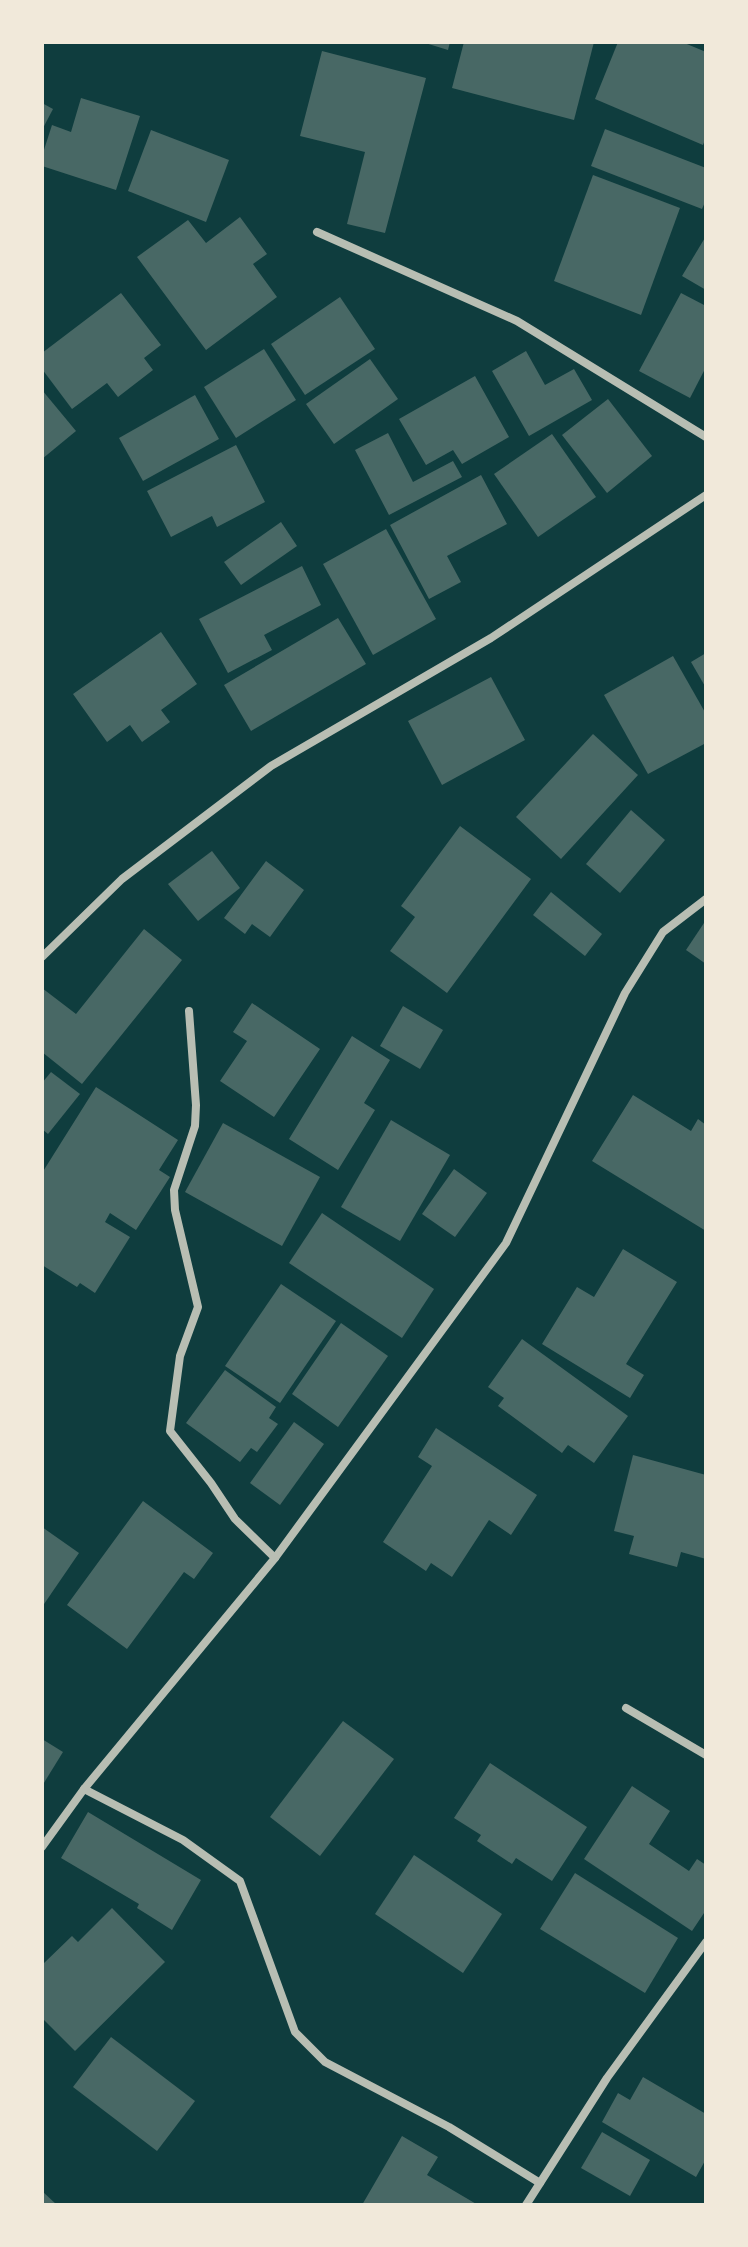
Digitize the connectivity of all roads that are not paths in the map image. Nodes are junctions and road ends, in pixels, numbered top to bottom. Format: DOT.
graph roads {
  1 [pos="317,232"];
  2 [pos="706,437"];
  3 [pos="706,495"];
  4 [pos="706,899"];
  5 [pos="42,957"];
  6 [pos="189,1011"];
  7 [pos="275,1558"];
  8 [pos="626,1708"];
  9 [pos="706,1755"];
  10 [pos="84,1789"];
  11 [pos="42,1847"];
  12 [pos="706,1942"];
  13 [pos="540,2183"];
  14 [pos="526,2205"];
  1 -- 2 [label="street"];
  3 -- 5 [label="street"];
  4 -- 7 [label="street"];
  6 -- 7 [label="street"];
  7 -- 10 [label="street"];
  8 -- 9 [label="street"];
  10 -- 11 [label="street"];
  10 -- 13 [label="street"];
  12 -- 13 [label="street"];
  13 -- 14 [label="street"];
}
